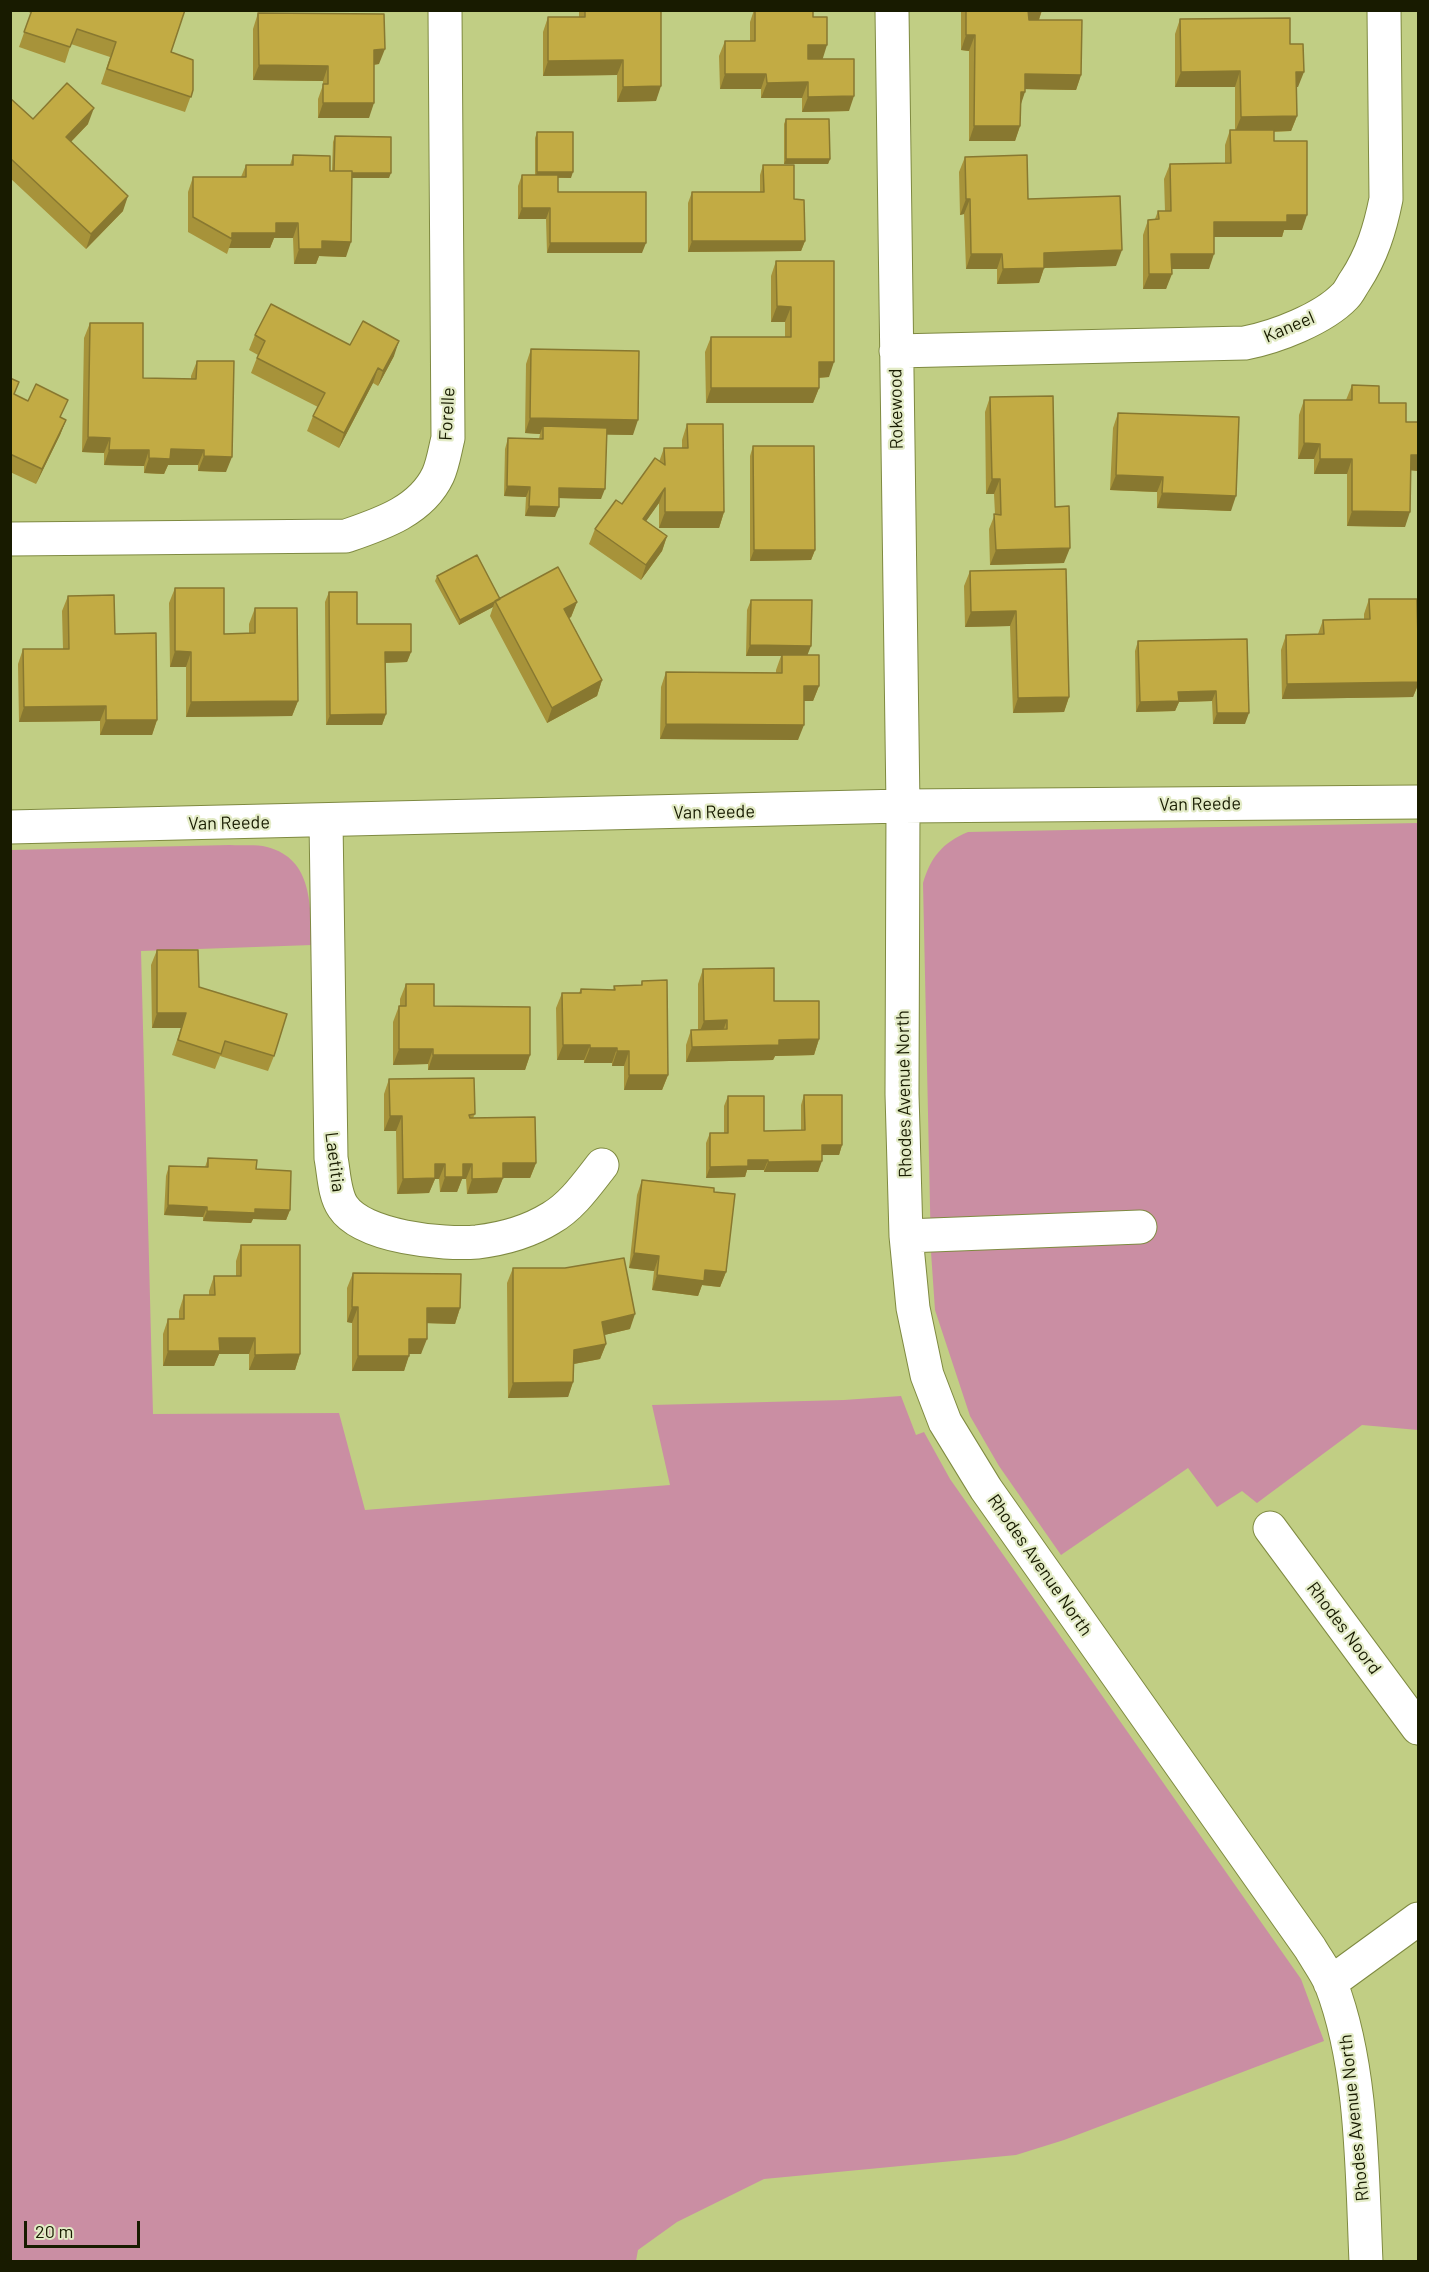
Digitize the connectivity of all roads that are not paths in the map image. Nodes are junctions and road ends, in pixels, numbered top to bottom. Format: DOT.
graph roads {
  1 [pos="446,10"];
  2 [pos="892,10"];
  3 [pos="1384,10"];
  4 [pos="896,351"];
  5 [pos="10,540"];
  6 [pos="1419,802"];
  7 [pos="903,807"];
  8 [pos="326,821"];
  9 [pos="10,826"];
  10 [pos="602,1166"];
  11 [pos="1140,1227"];
  12 [pos="906,1236"];
  13 [pos="1270,1528"];
  14 [pos="1419,1728"];
  15 [pos="1419,1919"];
  16 [pos="1330,1983"];
  17 [pos="1366,2262"];
  1 -- 5 [label="street, Forelle"];
  2 -- 4 [label="street, Rokewood"];
  3 -- 4 [label="street, Kaneel"];
  4 -- 7 [label="street, Rokewood"];
  6 -- 7 [label="street, Van Reede"];
  7 -- 8 [label="street, Van Reede"];
  7 -- 12 [label="street, Rhodes Avenue North"];
  8 -- 9 [label="street, Van Reede"];
  8 -- 10 [label="street, Laetitia"];
  11 -- 12 [label="street"];
  12 -- 16 [label="street, Rhodes Avenue North"];
  13 -- 14 [label="street, Rhodes Noord"];
  15 -- 16 [label="street"];
  16 -- 17 [label="street, Rhodes Avenue North"];
}
